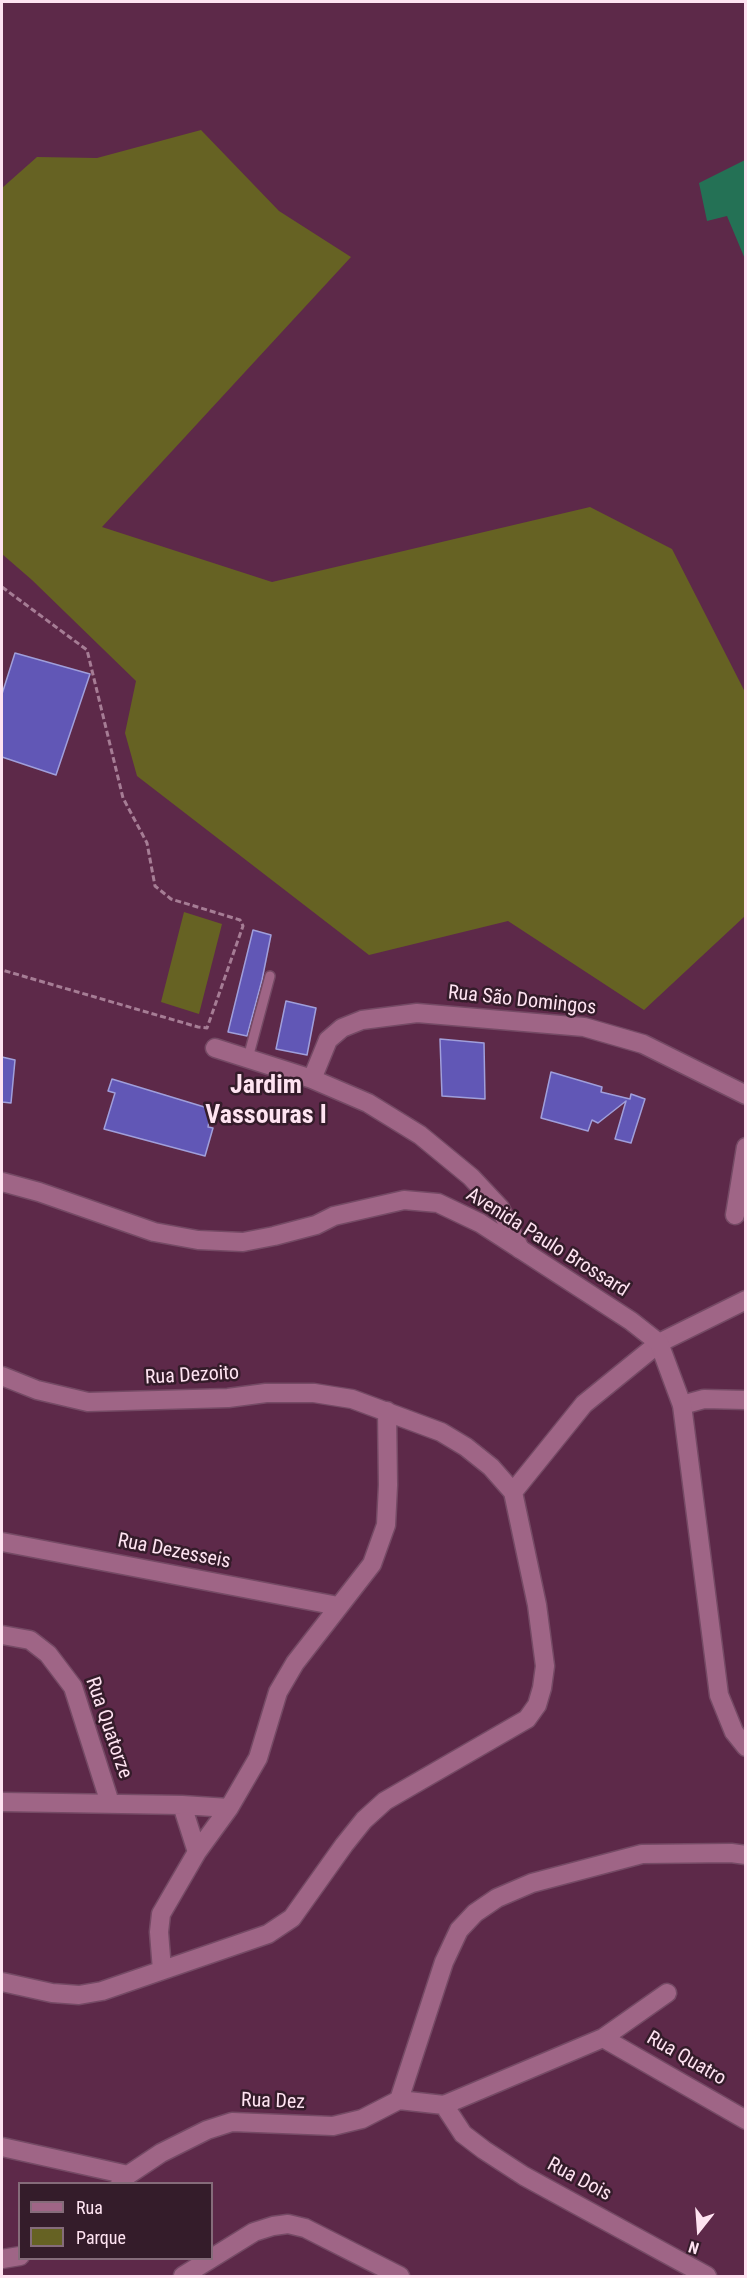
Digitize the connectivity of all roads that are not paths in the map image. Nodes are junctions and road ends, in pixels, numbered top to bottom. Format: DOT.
graph roads {
  1 [pos="270,976"];
  2 [pos="215,1048"];
  3 [pos="248,1058"];
  4 [pos="312,1079"];
  5 [pos="746,1095"];
  6 [pos="746,1146"];
  7 [pos="2,1182"];
  8 [pos="735,1215"];
  9 [pos="520,1249"];
  10 [pos="746,1300"];
  11 [pos="659,1343"];
  12 [pos="2,1376"];
  13 [pos="746,1400"];
  14 [pos="682,1405"];
  15 [pos="387,1411"];
  16 [pos="513,1492"];
  17 [pos="2,1542"];
  18 [pos="338,1606"];
  19 [pos="2,1635"];
  20 [pos="740,1733"];
  21 [pos="746,1747"];
  22 [pos="2,1803"];
  23 [pos="110,1803"];
  24 [pos="182,1805"];
  25 [pos="229,1808"];
  26 [pos="197,1852"];
  27 [pos="746,1855"];
  28 [pos="162,1970"];
  29 [pos="2,1982"];
  30 [pos="667,1993"];
  31 [pos="603,2038"];
  32 [pos="399,2100"];
  33 [pos="444,2105"];
  34 [pos="746,2120"];
  35 [pos="2,2147"];
  36 [pos="124,2179"];
  37 [pos="18,2256"];
  38 [pos="213,2258"];
  39 [pos="2,2259"];
  40 [pos="210,2260"];
  41 [pos="183,2277"];
  42 [pos="400,2277"];
  43 [pos="707,2277"];
  1 -- 3 [label="lane"];
  2 -- 3 [label="street"];
  3 -- 4 [label="street"];
  4 -- 5 [label="street, Rua São Domingos"];
  4 -- 9 [label="street"];
  6 -- 8 [label="street"];
  7 -- 9 [label="street, Avenida Paulo Brossard"];
  9 -- 11 [label="street, Avenida Paulo Brossard"];
  10 -- 11 [label="street"];
  11 -- 14 [label="street"];
  11 -- 16 [label="street"];
  12 -- 15 [label="street, Rua Dezoito"];
  13 -- 14 [label="street"];
  14 -- 20 [label="street"];
  15 -- 16 [label="street, Rua Dezoito"];
  15 -- 18 [label="street"];
  16 -- 28 [label="street"];
  17 -- 18 [label="street, Rua Dezesseis"];
  18 -- 25 [label="street"];
  19 -- 23 [label="street, Rua Quatorze"];
  20 -- 21 [label="street"];
  22 -- 23 [label="street"];
  23 -- 24 [label="street"];
  24 -- 25 [label="street"];
  24 -- 26 [label="street"];
  25 -- 26 [label="street"];
  26 -- 28 [label="street"];
  27 -- 32 [label="street"];
  28 -- 29 [label="street"];
  30 -- 31 [label="street"];
  31 -- 33 [label="street"];
  31 -- 34 [label="street, Rua Quatro"];
  32 -- 33 [label="street"];
  32 -- 36 [label="street, Rua Dez"];
  33 -- 43 [label="street, Rua Dois"];
  35 -- 36 [label="street"];
  37 -- 39 [label="street"];
  38 -- 42 [label="street"];
  40 -- 41 [label="street"];
}
